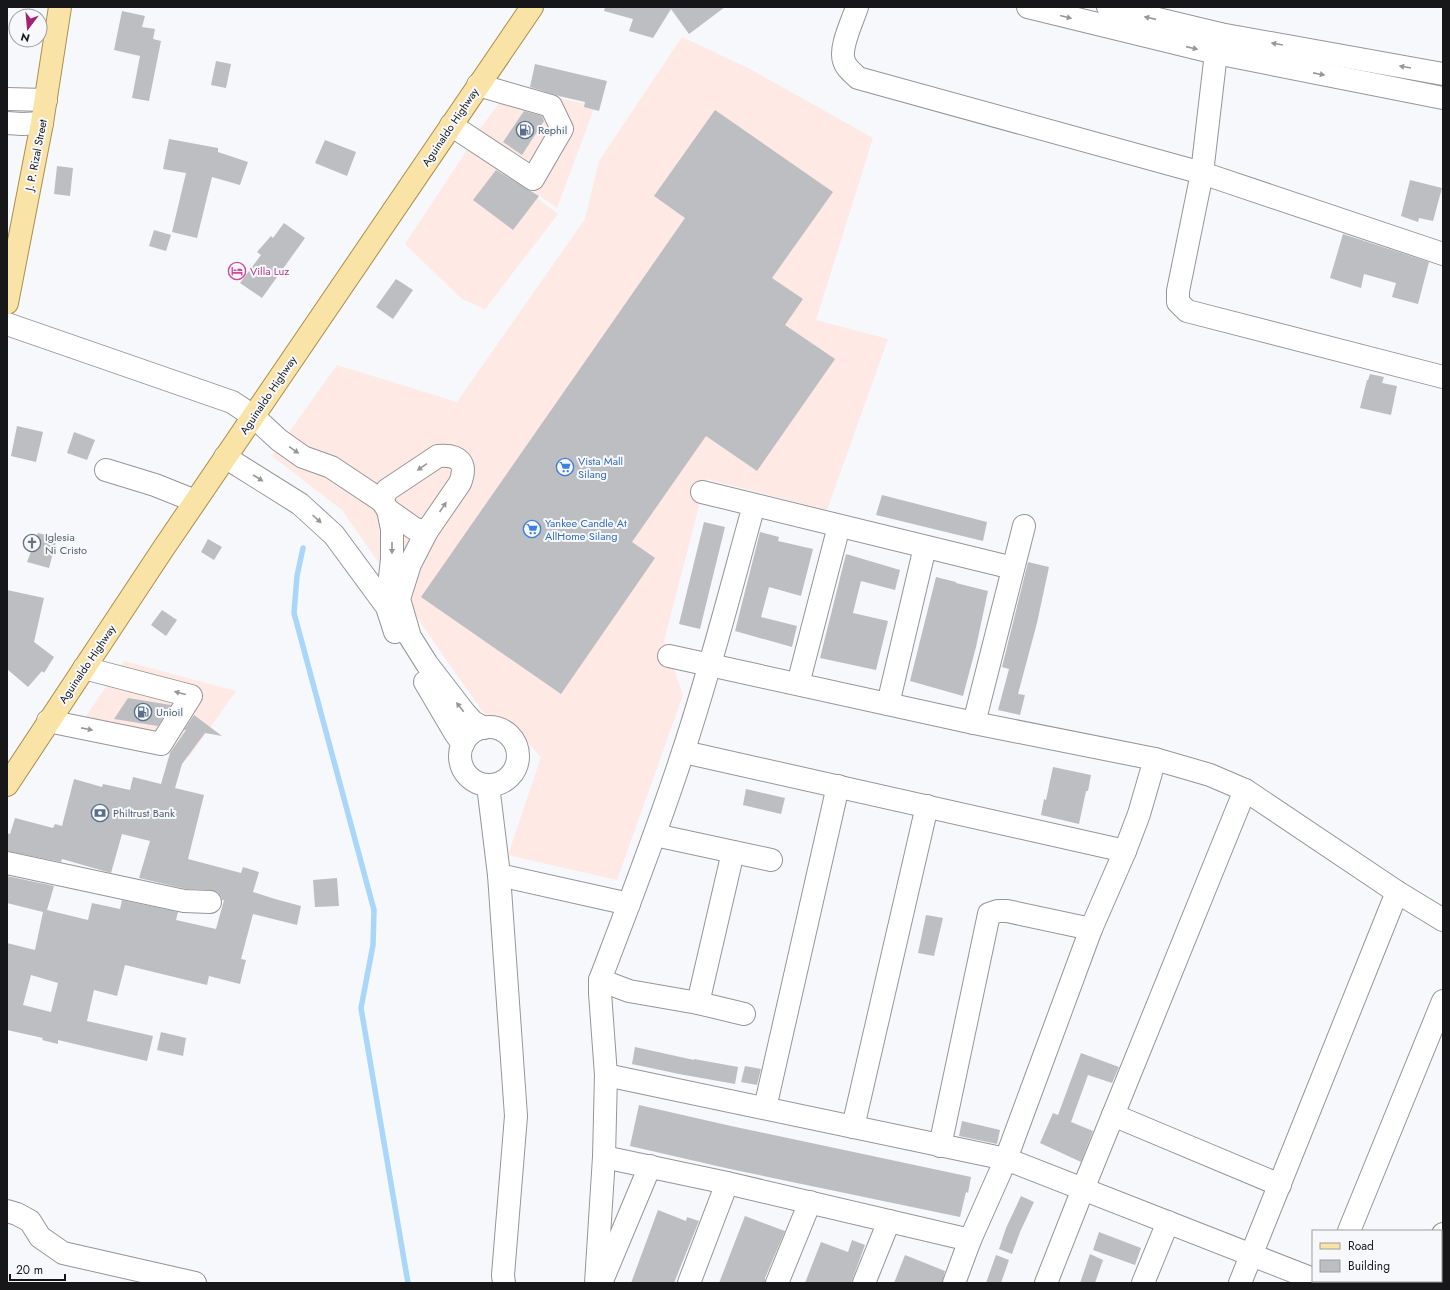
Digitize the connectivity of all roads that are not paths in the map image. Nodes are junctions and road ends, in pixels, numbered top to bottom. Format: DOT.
graph roads {
  1 [pos="60,7"];
  2 [pos="532,7"];
  3 [pos="857,7"];
  4 [pos="1028,7"];
  5 [pos="1108,7"];
  6 [pos="1218,44"];
  7 [pos="1443,74"];
  8 [pos="478,85"];
  9 [pos="1443,98"];
  10 [pos="7,99"];
  11 [pos="46,100"];
  12 [pos="7,122"];
  13 [pos="42,123"];
  14 [pos="451,125"];
  15 [pos="1202,173"];
  16 [pos="1443,254"];
  17 [pos="7,303"];
  18 [pos="7,324"];
  19 [pos="1443,377"];
  20 [pos="253,416"];
  21 [pos="225,457"];
  22 [pos="106,470"];
  23 [pos="702,492"];
  24 [pos="195,501"];
  25 [pos="385,505"];
  26 [pos="754,505"];
  27 [pos="839,526"];
  28 [pos="1024,526"];
  29 [pos="427,531"];
  30 [pos="925,547"];
  31 [pos="1013,568"];
  32 [pos="387,607"];
  33 [pos="670,656"];
  34 [pos="711,665"];
  35 [pos="84,668"];
  36 [pos="798,684"];
  37 [pos="888,704"];
  38 [pos="48,721"];
  39 [pos="974,723"];
  40 [pos="484,728"];
  41 [pos="463,744"];
  42 [pos="684,752"];
  43 [pos="1155,759"];
  44 [pos="7,785"];
  45 [pos="488,785"];
  46 [pos="838,786"];
  47 [pos="1246,790"];
  48 [pos="927,806"];
  49 [pos="655,835"];
  50 [pos="1125,851"];
  51 [pos="733,852"];
  52 [pos="771,860"];
  53 [pos="7,863"];
  54 [pos="499,875"];
  55 [pos="1397,892"];
  56 [pos="210,902"];
  57 [pos="629,904"];
  58 [pos="1443,920"];
  59 [pos="1091,929"];
  60 [pos="600,980"];
  61 [pos="1443,1001"];
  62 [pos="698,1003"];
  63 [pos="744,1014"];
  64 [pos="606,1075"];
  65 [pos="765,1108"];
  66 [pos="1113,1115"];
  67 [pos="853,1127"];
  68 [pos="940,1146"];
  69 [pos="604,1156"];
  70 [pos="1006,1159"];
  71 [pos="650,1166"];
  72 [pos="727,1183"];
  73 [pos="1280,1185"];
  74 [pos="1083,1189"];
  75 [pos="810,1202"];
  76 [pos="7,1211"];
  77 [pos="889,1220"];
  78 [pos="1168,1222"];
  79 [pos="1349,1230"];
  80 [pos="970,1240"];
  81 [pos="1252,1255"];
  82 [pos="1312,1279"];
  83 [pos="195,1283"];
  84 [pos="504,1283"];
  85 [pos="596,1283"];
  86 [pos="601,1283"];
  87 [pos="689,1283"];
  88 [pos="777,1283"];
  89 [pos="864,1283"];
  90 [pos="954,1283"];
  91 [pos="1046,1283"];
  92 [pos="1143,1283"];
  93 [pos="1240,1283"];
  1 -- 11 [label="main road, J. P. Rizal Street"];
  2 -- 8 [label="main road, Aguinaldo Highway"];
  3 -- 15 [label="street"];
  4 -- 6 [label="street, one-way"];
  6 -- 5 [label="street, one-way"];
  7 -- 6 [label="street, one-way"];
  6 -- 9 [label="street, one-way"];
  6 -- 15 [label="street"];
  8 -- 14 [label="main road, Aguinaldo Highway"];
  8 -- 14 [label="street"];
  10 -- 11 [label="street"];
  11 -- 13 [label="main road, J. P. Rizal Street"];
  12 -- 13 [label="street"];
  13 -- 17 [label="main road, J. P. Rizal Street"];
  14 -- 20 [label="main road, Aguinaldo Highway"];
  15 -- 16 [label="street"];
  15 -- 19 [label="street"];
  18 -- 20 [label="street"];
  20 -- 21 [label="main road, Aguinaldo Highway"];
  20 -- 25 [label="street"];
  21 -- 24 [label="main road, Aguinaldo Highway"];
  21 -- 32 [label="street, one-way"];
  22 -- 24 [label="street"];
  23 -- 26 [label="street"];
  24 -- 35 [label="main road, Aguinaldo Highway"];
  25 -- 29 [label="street"];
  29 -- 25 [label="street, one-way"];
  25 -- 32 [label="street, one-way"];
  26 -- 27 [label="street"];
  26 -- 34 [label="street"];
  27 -- 30 [label="street"];
  27 -- 36 [label="street"];
  28 -- 31 [label="street"];
  40 -- 29 [label="street, one-way"];
  30 -- 31 [label="street"];
  30 -- 37 [label="street"];
  31 -- 39 [label="street"];
  32 -- 41 [label="street"];
  33 -- 34 [label="street"];
  34 -- 36 [label="street"];
  34 -- 42 [label="street"];
  35 -- 38 [label="main road, Aguinaldo Highway"];
  38 -- 35 [label="street, one-way"];
  36 -- 37 [label="street"];
  37 -- 39 [label="street"];
  38 -- 44 [label="main road, Aguinaldo Highway"];
  39 -- 43 [label="street"];
  40 -- 41 [label="street"];
  40 -- 45 [label="street"];
  41 -- 45 [label="street"];
  42 -- 46 [label="street"];
  42 -- 49 [label="street"];
  43 -- 47 [label="street"];
  43 -- 50 [label="street"];
  45 -- 54 [label="street"];
  46 -- 48 [label="street"];
  46 -- 65 [label="street"];
  47 -- 55 [label="street"];
  47 -- 66 [label="street"];
  48 -- 50 [label="street"];
  48 -- 67 [label="street"];
  49 -- 51 [label="street"];
  49 -- 57 [label="street"];
  50 -- 59 [label="street"];
  51 -- 52 [label="street"];
  51 -- 62 [label="street"];
  53 -- 56 [label="street"];
  54 -- 57 [label="street"];
  54 -- 84 [label="street"];
  55 -- 58 [label="street"];
  55 -- 73 [label="street"];
  57 -- 60 [label="street"];
  59 -- 68 [label="street"];
  59 -- 70 [label="street"];
  60 -- 62 [label="street"];
  60 -- 64 [label="street"];
  61 -- 79 [label="street"];
  62 -- 63 [label="street"];
  64 -- 65 [label="street"];
  64 -- 69 [label="street"];
  65 -- 67 [label="street"];
  66 -- 73 [label="street"];
  66 -- 74 [label="street"];
  67 -- 68 [label="street"];
  68 -- 70 [label="street"];
  69 -- 71 [label="street"];
  69 -- 85 [label="street"];
  70 -- 74 [label="street"];
  70 -- 80 [label="street"];
  71 -- 72 [label="street"];
  71 -- 86 [label="street"];
  72 -- 75 [label="street"];
  72 -- 87 [label="street"];
  73 -- 81 [label="street"];
  74 -- 78 [label="street"];
  74 -- 91 [label="street"];
  75 -- 77 [label="street"];
  75 -- 88 [label="street"];
  76 -- 83 [label="street"];
  77 -- 80 [label="street"];
  77 -- 89 [label="street"];
  78 -- 81 [label="street"];
  78 -- 92 [label="street"];
  80 -- 90 [label="street"];
  81 -- 82 [label="street"];
  81 -- 93 [label="street"];
}
